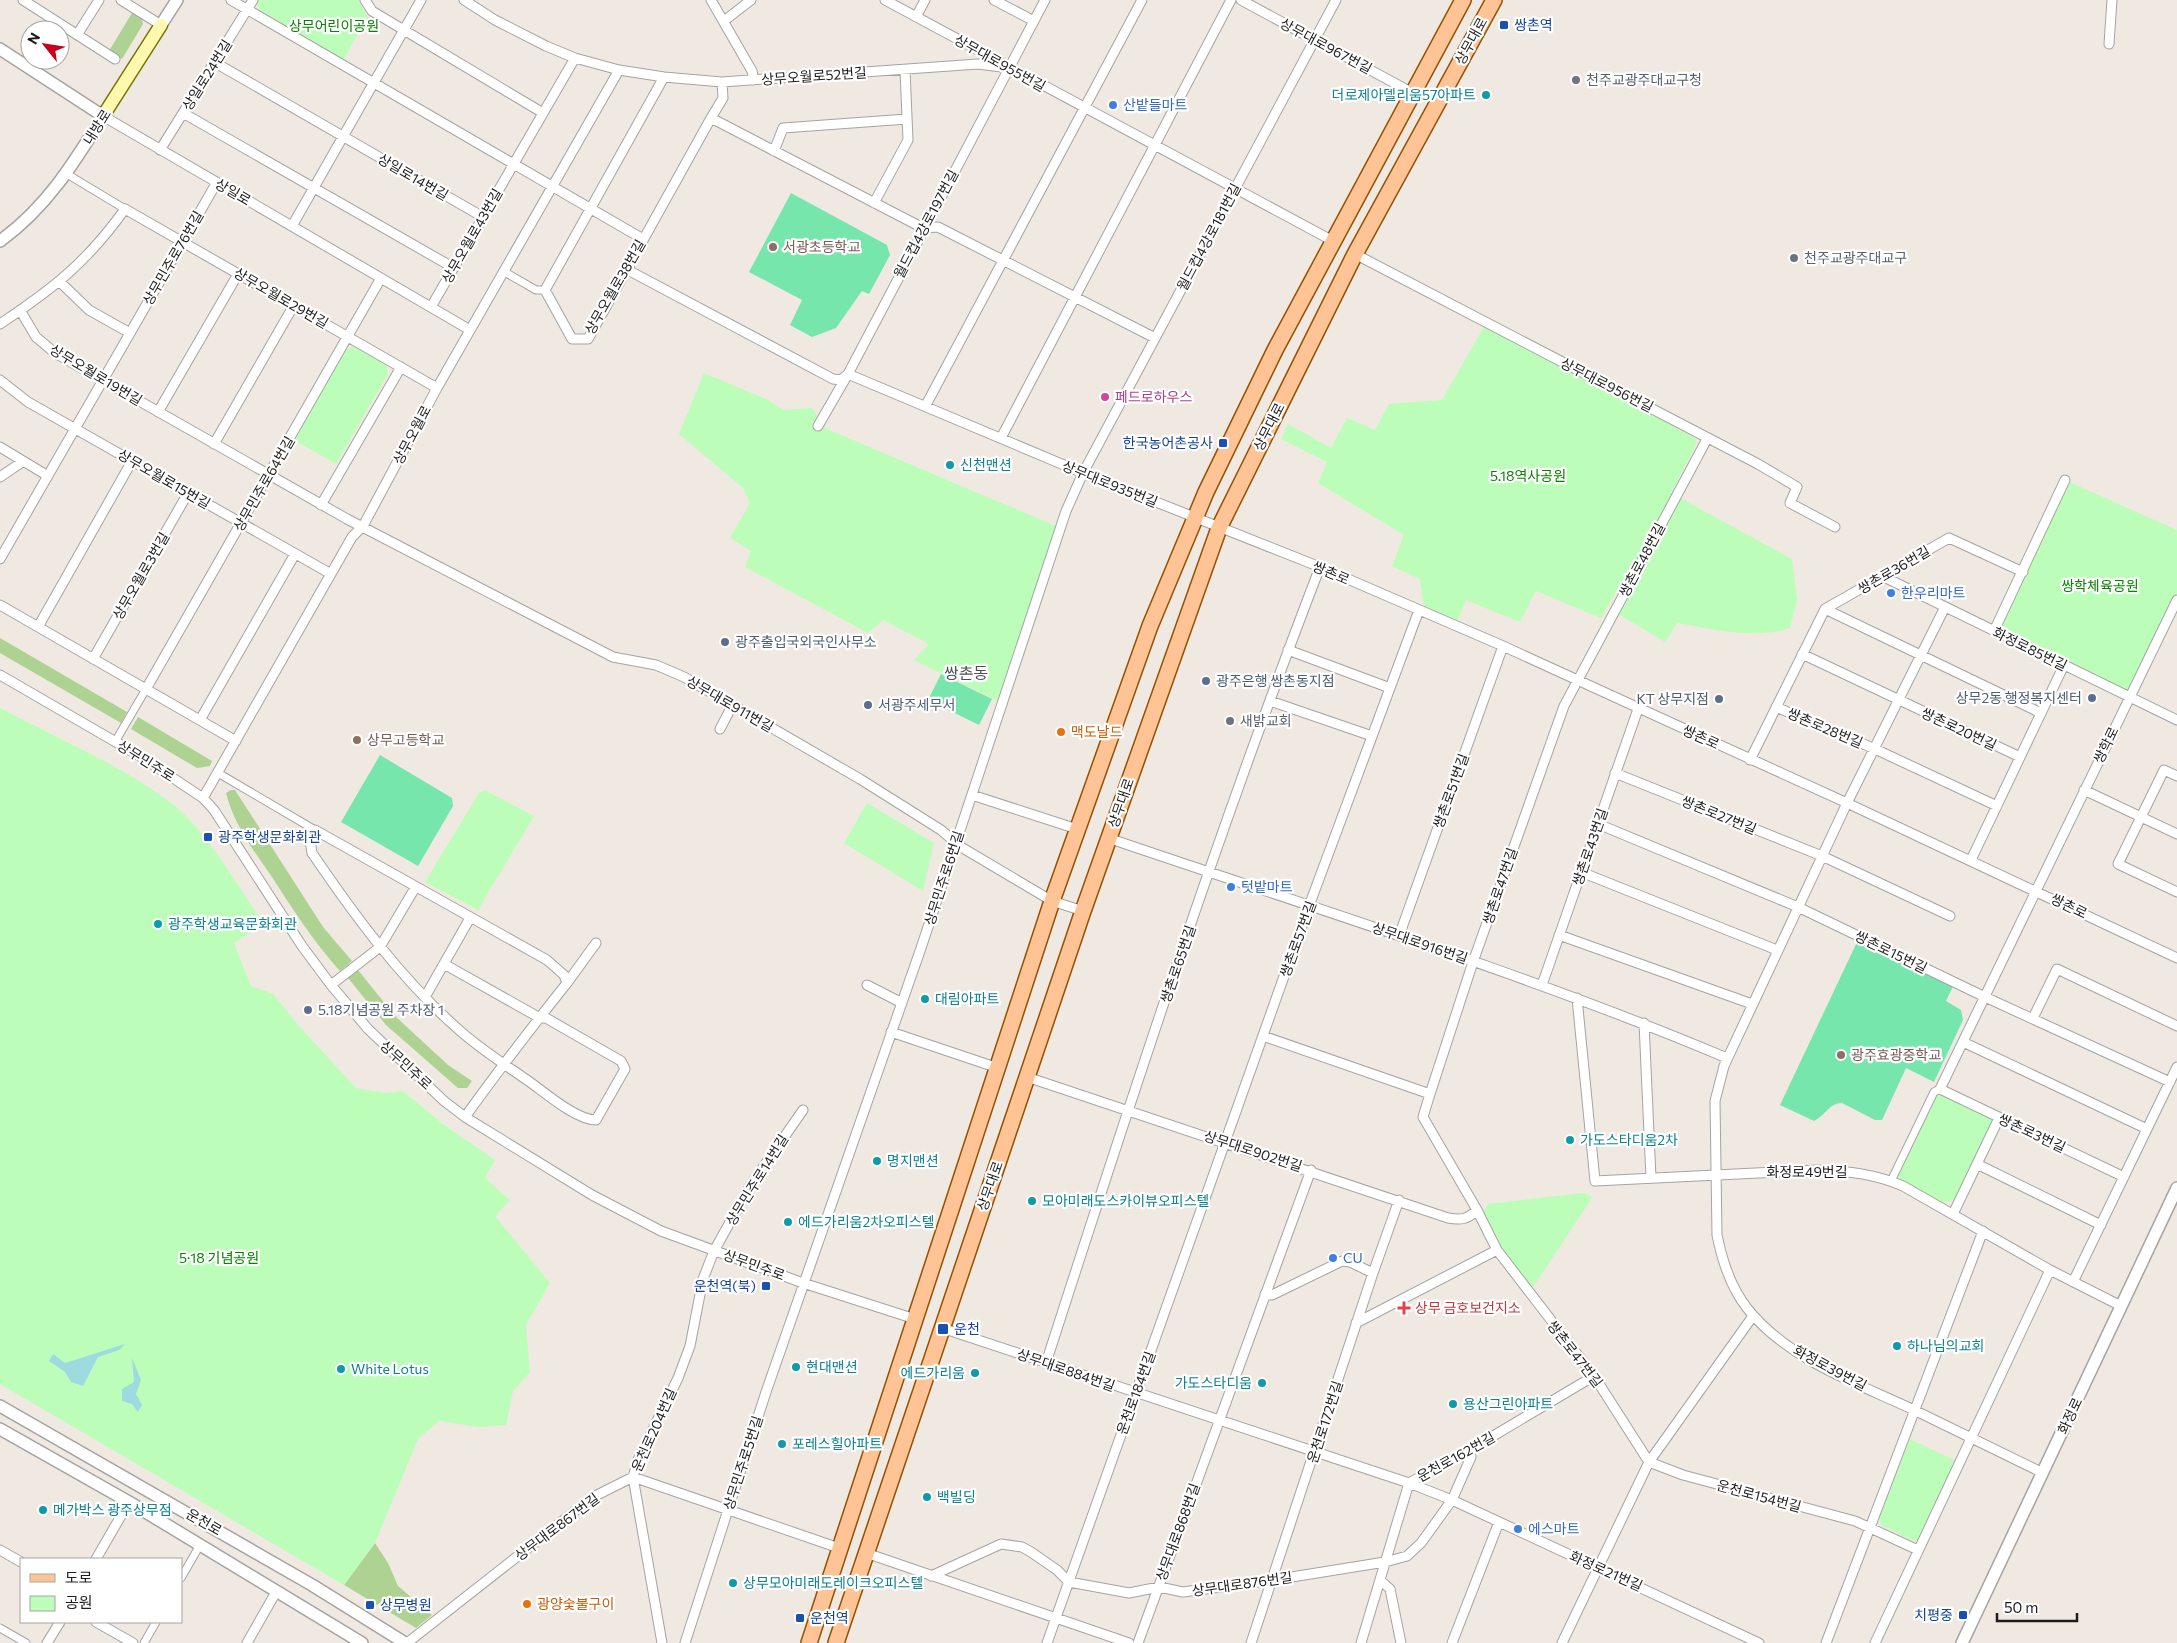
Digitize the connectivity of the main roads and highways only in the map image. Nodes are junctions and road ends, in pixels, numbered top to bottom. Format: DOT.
graph roads {
  1 [pos="1462,0"];
  2 [pos="1494,0"];
  3 [pos="161,25"];
  4 [pos="103,116"];
  5 [pos="809,1643"];
  6 [pos="836,1643"];
  1 -- 5 [label="main road, 상무대로"];
  2 -- 6 [label="main road, 상무대로"];
  3 -- 4 [label="main road, 내방로"];
}
